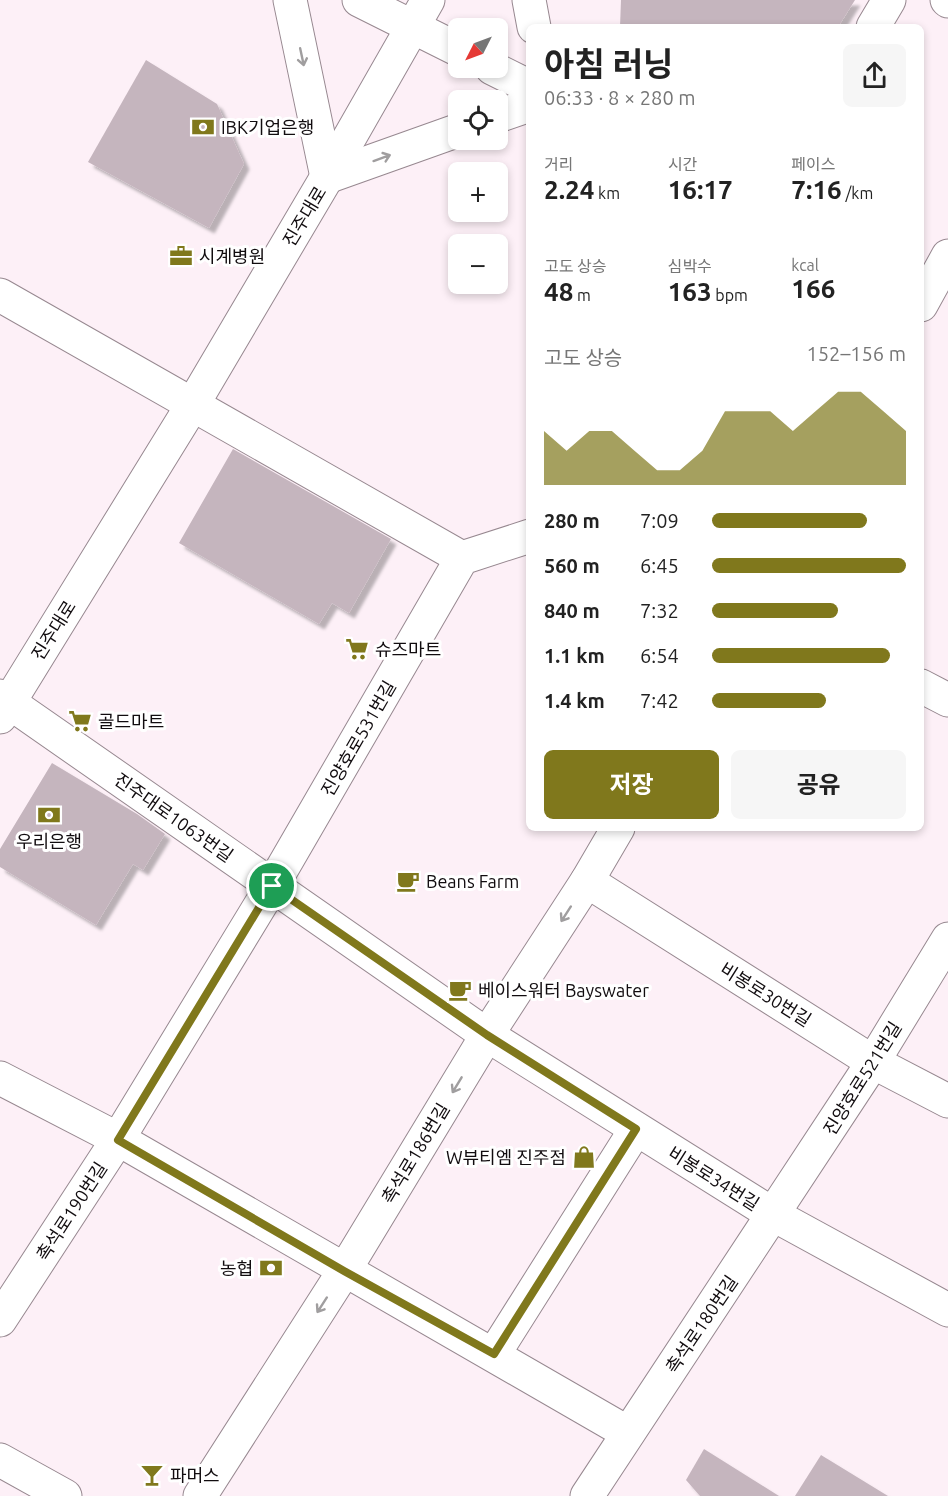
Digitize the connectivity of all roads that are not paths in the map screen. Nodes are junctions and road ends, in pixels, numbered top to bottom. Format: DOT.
graph roads {
  1 [pos="290,0"];
  2 [pos="359,0"];
  3 [pos="529,0"];
  4 [pos="889,0"];
  5 [pos="420,13"];
  6 [pos="533,24"];
  7 [pos="875,24"];
  8 [pos="448,40"];
  9 [pos="508,76"];
  10 [pos="526,85"];
  11 [pos="526,106"];
  12 [pos="508,113"];
  13 [pos="448,134"];
  14 [pos="327,177"];
  15 [pos="948,256"];
  16 [pos="0,295"];
  17 [pos="929,299"];
  18 [pos="193,404"];
  19 [pos="526,537"];
  20 [pos="462,558"];
  21 [pos="924,688"];
  22 [pos="948,700"];
  23 [pos="3,705"];
  24 [pos="616,831"];
  25 [pos="587,881"];
  26 [pos="272,886"];
  27 [pos="948,939"];
  28 [pos="487,1035"];
  29 [pos="873,1062"];
  30 [pos="0,1078"];
  31 [pos="948,1101"];
  32 [pos="636,1129"];
  33 [pos="118,1140"];
  34 [pos="774,1215"];
  35 [pos="344,1271"];
  36 [pos="948,1310"];
  37 [pos="0,1320"];
  38 [pos="494,1354"];
  39 [pos="628,1433"];
  40 [pos="0,1460"];
  41 [pos="65,1496"];
  42 [pos="200,1496"];
  43 [pos="587,1496"];
  1 -- 14 [label="street, one-way"];
  2 -- 5 [label="street"];
  3 -- 6 [label="street"];
  4 -- 7 [label="street"];
  5 -- 8 [label="street"];
  5 -- 14 [label="street, 진주대로"];
  9 -- 10 [label="street"];
  11 -- 12 [label="street"];
  14 -- 13 [label="street, one-way"];
  14 -- 18 [label="street, 진주대로"];
  15 -- 17 [label="street"];
  16 -- 18 [label="street"];
  18 -- 20 [label="street"];
  18 -- 23 [label="street, 진주대로"];
  19 -- 20 [label="street"];
  20 -- 26 [label="street, 진양호로531번길"];
  21 -- 22 [label="street"];
  23 -- 26 [label="street, 진주대로1063번길"];
  24 -- 25 [label="street, 촉석로186번길"];
  25 -- 28 [label="street, 촉석로186번길, one-way"];
  25 -- 29 [label="street, 비봉로30번길"];
  26 -- 28 [label="street, 진주대로1063번길"];
  26 -- 33 [label="street, 촉석로190번길"];
  27 -- 29 [label="street, 진양호로521번길"];
  28 -- 32 [label="street, 비봉로34번길"];
  28 -- 35 [label="street, 촉석로186번길, one-way"];
  29 -- 31 [label="street, 비봉로30번길"];
  29 -- 34 [label="street, 진양호로521번길"];
  30 -- 33 [label="street"];
  32 -- 34 [label="street, 비봉로34번길"];
  32 -- 38 [label="street"];
  33 -- 35 [label="street"];
  33 -- 37 [label="street, 촉석로190번길"];
  34 -- 36 [label="street, 비봉로34번길"];
  34 -- 39 [label="street, 촉석로180번길"];
  35 -- 38 [label="street"];
  35 -- 42 [label="street, 촉석로186번길, one-way"];
  38 -- 39 [label="street"];
  39 -- 43 [label="street, 촉석로180번길"];
  40 -- 41 [label="street"];
}
